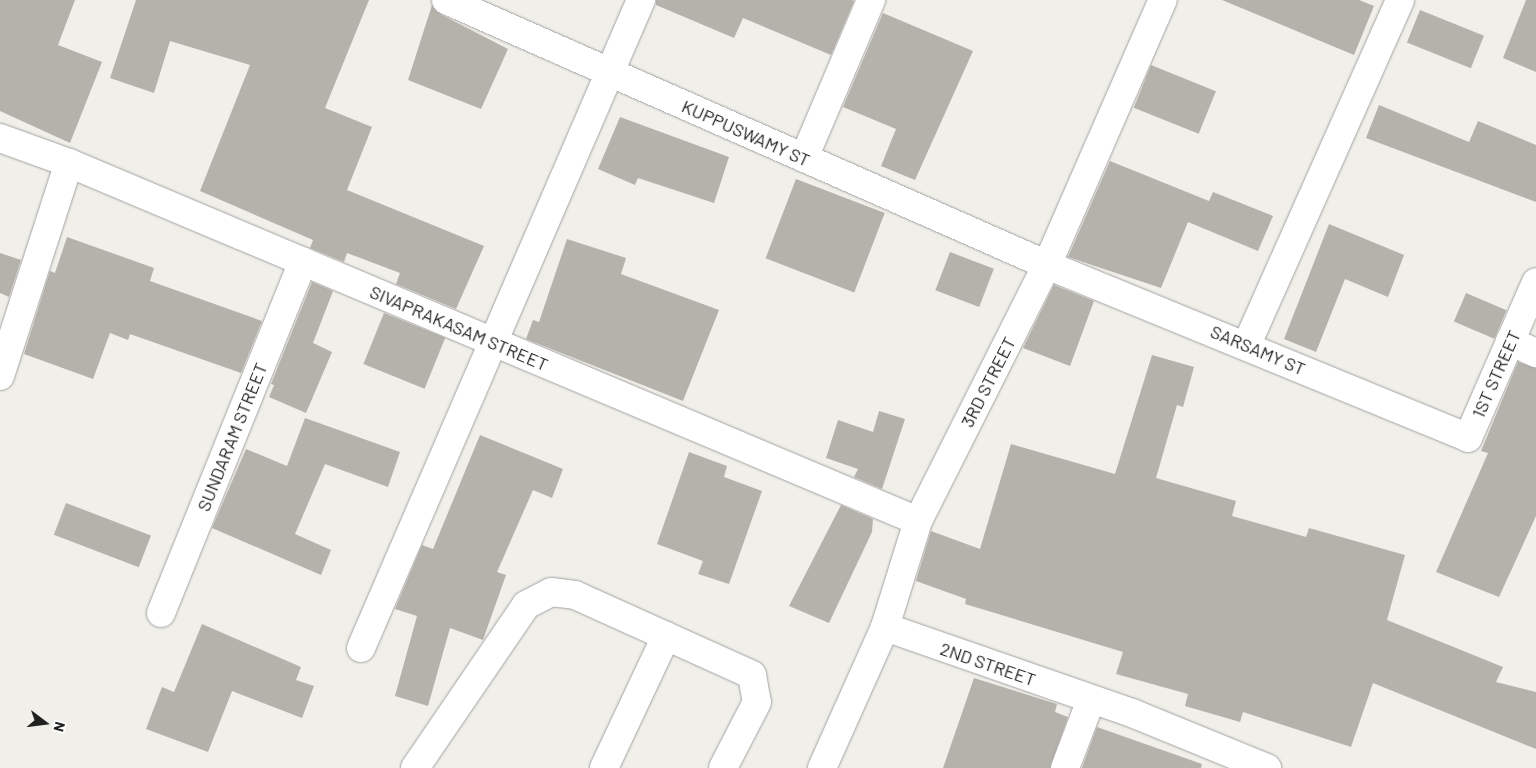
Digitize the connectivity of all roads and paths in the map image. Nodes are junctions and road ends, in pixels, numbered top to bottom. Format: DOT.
graph roads {
  1 [pos="446,0"];
  2 [pos="641,0"];
  3 [pos="870,0"];
  4 [pos="1163,0"];
  5 [pos="1400,0"];
  6 [pos="611,73"];
  7 [pos="0,138"];
  8 [pos="804,158"];
  9 [pos="69,162"];
  10 [pos="303,262"];
  11 [pos="1046,265"];
  12 [pos="1536,282"];
  13 [pos="1510,341"];
  14 [pos="494,342"];
  15 [pos="1246,344"];
  16 [pos="1536,352"];
  17 [pos="0,376"];
  18 [pos="1468,438"];
  19 [pos="918,521"];
  20 [pos="161,613"];
  21 [pos="886,628"];
  22 [pos="666,636"];
  23 [pos="361,648"];
  24 [pos="1091,700"];
  25 [pos="416,768"];
  26 [pos="604,768"];
  27 [pos="723,768"];
  28 [pos="822,768"];
  29 [pos="1065,768"];
  30 [pos="1267,768"];
  1 -- 6 [label="street, KUPPUSWAMY ST"];
  2 -- 6 [label="street"];
  3 -- 8 [label="street"];
  4 -- 11 [label="street, 3RD STREET"];
  5 -- 15 [label="street"];
  6 -- 8 [label="street, KUPPUSWAMY ST"];
  6 -- 14 [label="street"];
  7 -- 9 [label="street, SIVAPRAKASAM STREET"];
  8 -- 11 [label="street, KUPPUSWAMY ST"];
  9 -- 10 [label="street, SIVAPRAKASAM STREET"];
  9 -- 17 [label="street"];
  10 -- 14 [label="street, SIVAPRAKASAM STREET"];
  10 -- 20 [label="street, SUNDARAM STREET"];
  11 -- 15 [label="street, SARSAMY ST"];
  11 -- 19 [label="street, 3RD STREET"];
  12 -- 13 [label="street, 1ST STREET"];
  13 -- 16 [label="street"];
  13 -- 18 [label="street, 1ST STREET"];
  14 -- 19 [label="street, SIVAPRAKASAM STREET"];
  14 -- 23 [label="street"];
  15 -- 18 [label="street, SARSAMY ST"];
  19 -- 21 [label="street, 3RD STREET"];
  21 -- 24 [label="street, 2ND STREET"];
  21 -- 28 [label="street, 3RD STREET"];
  22 -- 25 [label="street"];
  22 -- 26 [label="street"];
  22 -- 27 [label="street"];
  24 -- 29 [label="street"];
  24 -- 30 [label="street, 2ND STREET"];
}
